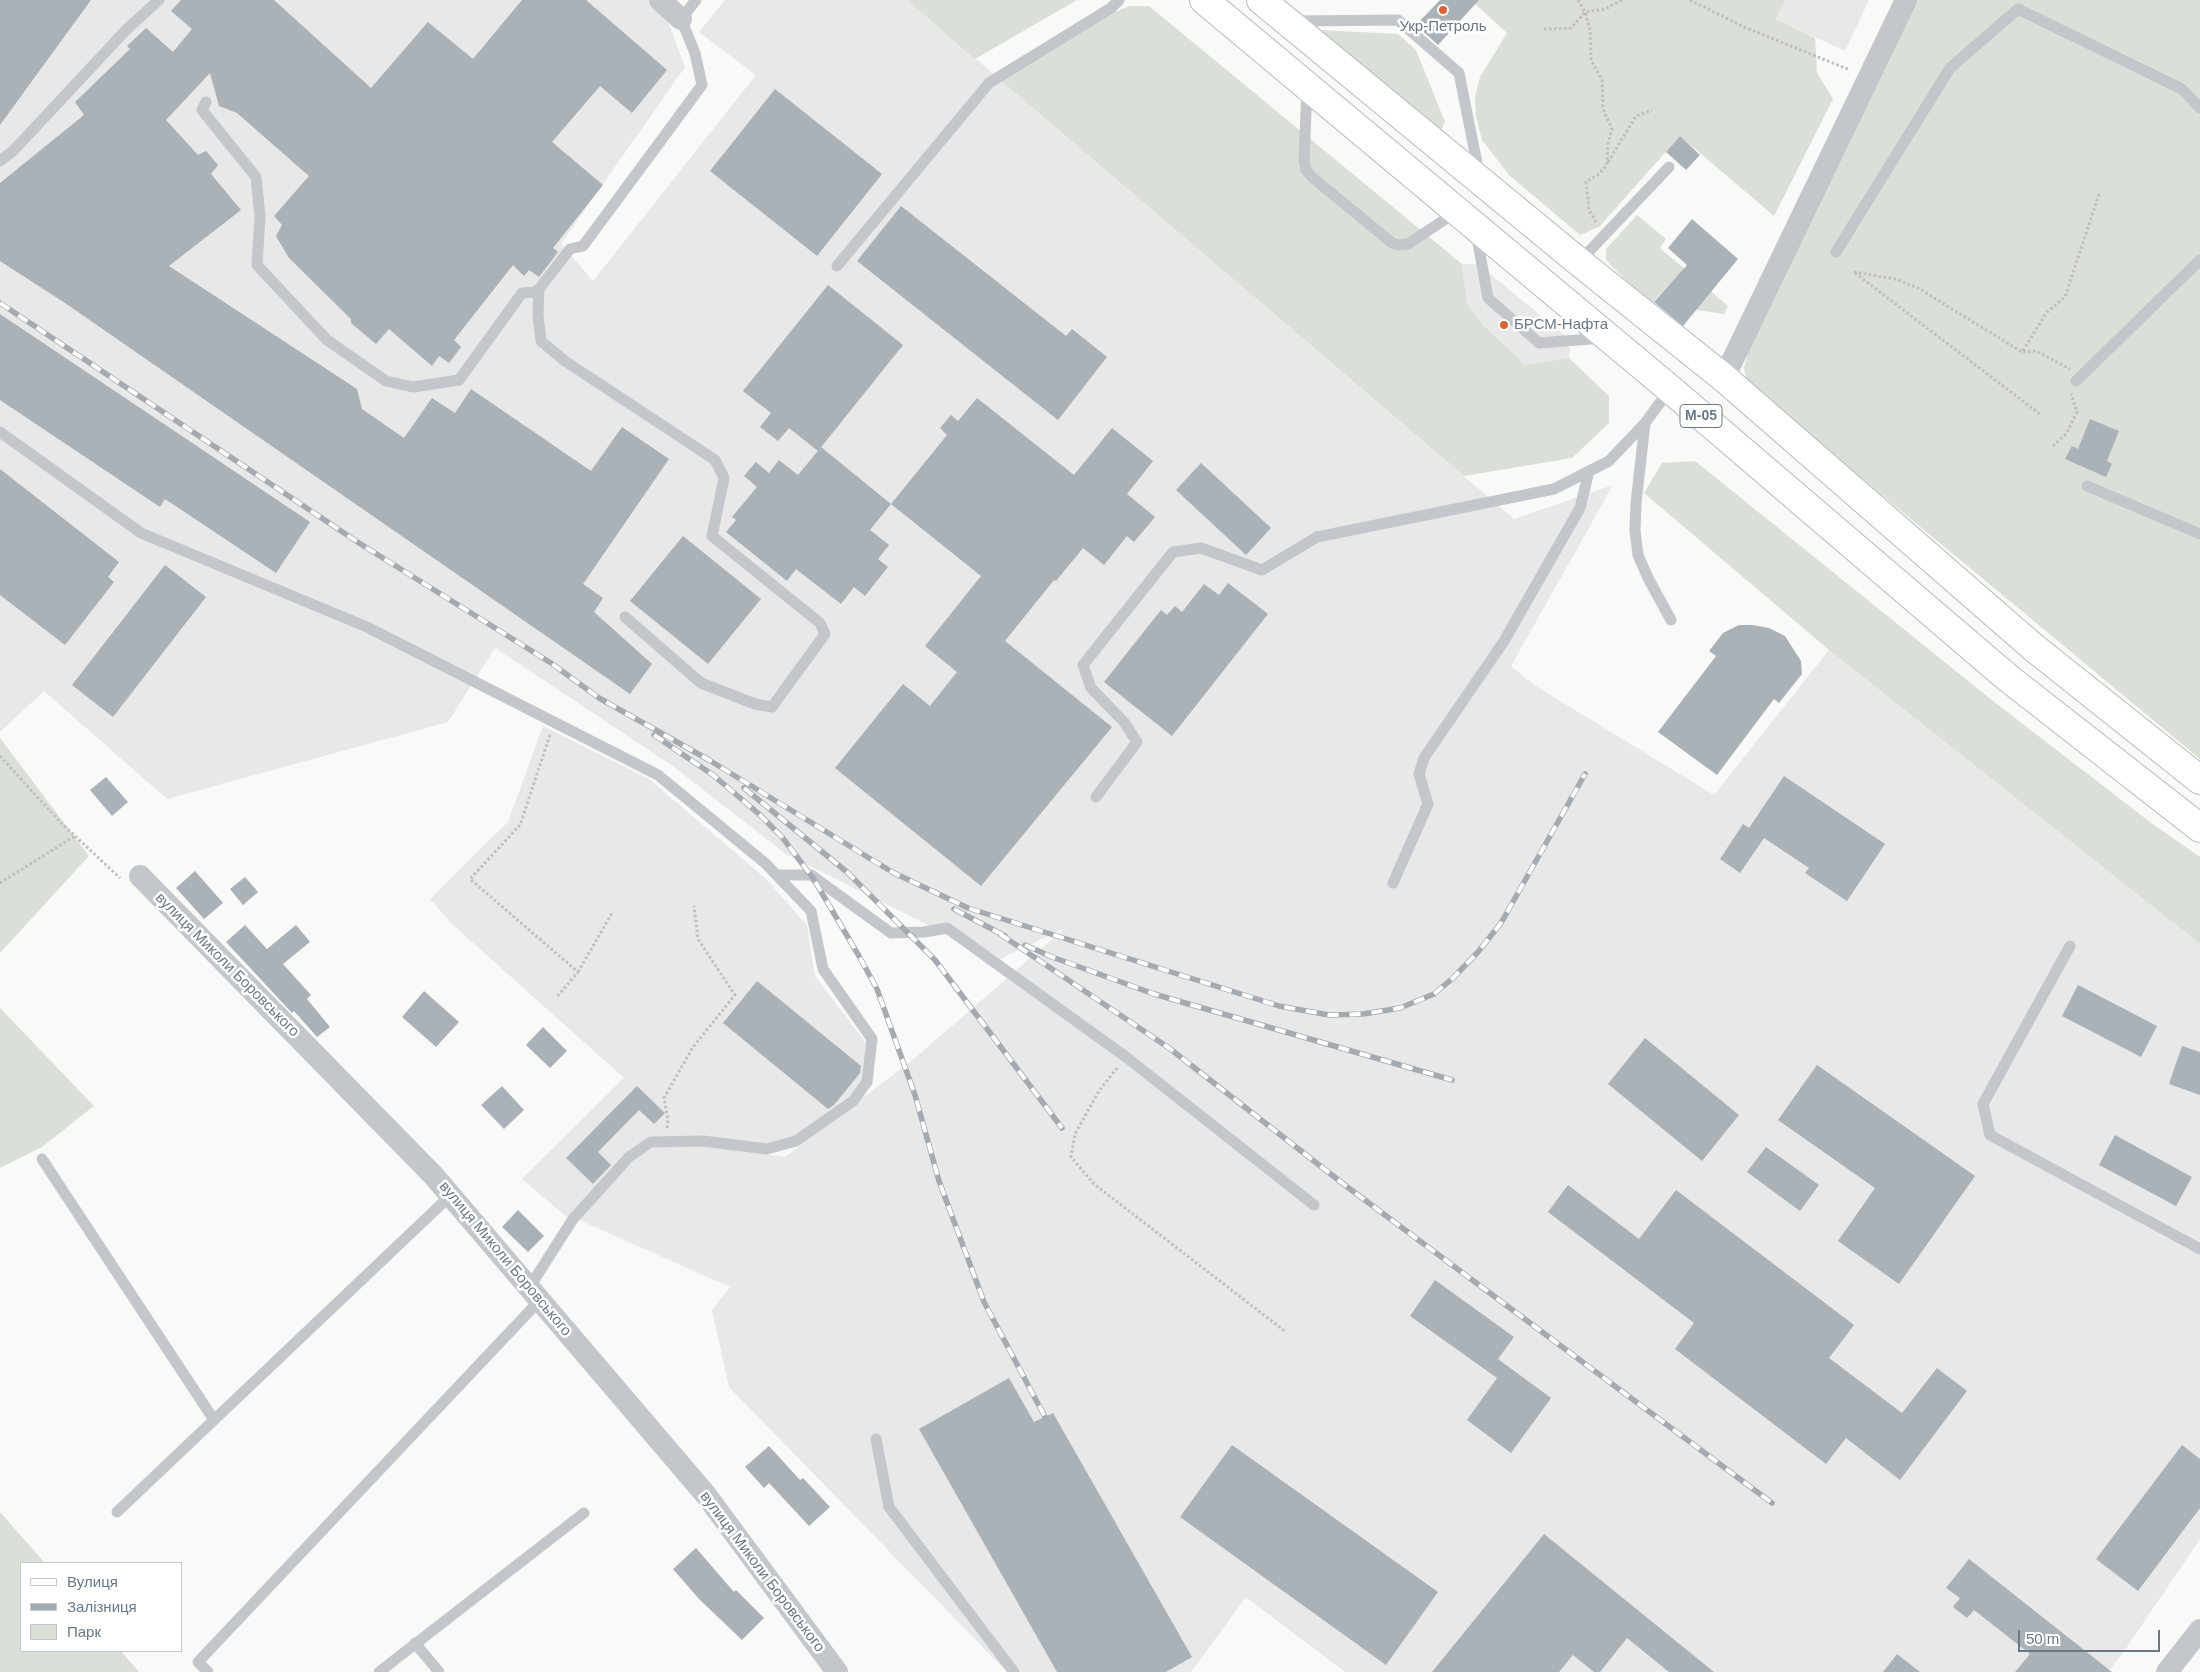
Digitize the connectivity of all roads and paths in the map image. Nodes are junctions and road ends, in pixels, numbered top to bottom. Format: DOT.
graph roads {
  1 [pos="159,0"];
  2 [pos="660,0"];
  3 [pos="696,0"];
  4 [pos="1119,0"];
  5 [pos="1204,0"];
  6 [pos="1261,0"];
  7 [pos="1578,0"];
  8 [pos="1622,0"];
  9 [pos="1690,0"];
  10 [pos="1906,0"];
  11 [pos="1585,12"];
  12 [pos="681,19"];
  13 [pos="1286,21"];
  14 [pos="1544,29"];
  15 [pos="1868,78"];
  16 [pos="1307,86"];
  17 [pos="206,102"];
  18 [pos="2200,108"];
  19 [pos="1652,110"];
  20 [pos="0,161"];
  21 [pos="1607,165"];
  22 [pos="1668,167"];
  23 [pos="1481,182"];
  24 [pos="2099,194"];
  25 [pos="1466,220"];
  26 [pos="1602,236"];
  27 [pos="1836,252"];
  28 [pos="2200,260"];
  29 [pos="1579,262"];
  30 [pos="836,266"];
  31 [pos="539,289"];
  32 [pos="1608,338"];
  33 [pos="2022,352"];
  34 [pos="1724,378"];
  35 [pos="2078,378"];
  36 [pos="1670,389"];
  37 [pos="2041,415"];
  38 [pos="1645,423"];
  39 [pos="0,432"];
  40 [pos="2053,446"];
  41 [pos="1589,471"];
  42 [pos="2087,486"];
  43 [pos="2200,534"];
  44 [pos="625,617"];
  45 [pos="1672,620"];
  46 [pos="554,722"];
  47 [pos="0,756"];
  48 [pos="2200,780"];
  49 [pos="1096,797"];
  50 [pos="2200,828"];
  51 [pos="75,836"];
  52 [pos="777,875"];
  53 [pos="140,876"];
  54 [pos="0,883"];
  55 [pos="1393,883"];
  56 [pos="694,906"];
  57 [pos="612,913"];
  58 [pos="2070,946"];
  59 [pos="578,972"];
  60 [pos="556,998"];
  61 [pos="1126,1057"];
  62 [pos="666,1142"];
  63 [pos="42,1159"];
  64 [pos="451,1195"];
  65 [pos="1314,1205"];
  66 [pos="2200,1248"];
  67 [pos="535,1294"];
  68 [pos="1286,1332"];
  69 [pos="214,1420"];
  70 [pos="876,1439"];
  71 [pos="117,1512"];
  72 [pos="584,1513"];
  73 [pos="2200,1630"];
  74 [pos="415,1643"];
  75 [pos="208,1672"];
  76 [pos="379,1672"];
  77 [pos="439,1672"];
  78 [pos="837,1672"];
  79 [pos="1014,1672"];
  80 [pos="2167,1672"];
  1 -- 20 [label="lane"];
  2 -- 12 [label="street"];
  3 -- 12 [label="lane"];
  4 -- 30 [label="lane"];
  5 -- 16 [label="main road, М-05"];
  6 -- 13 [label="main road, М-05"];
  7 -- 11 [label="path"];
  8 -- 11 [label="path"];
  9 -- 15 [label="path"];
  10 -- 15 [label="street"];
  11 -- 14 [label="path"];
  11 -- 21 [label="path"];
  12 -- 31 [label="lane"];
  13 -- 23 [label="main road, М-05"];
  13 -- 23 [label="lane"];
  15 -- 34 [label="street"];
  16 -- 25 [label="main road, М-05"];
  16 -- 25 [label="lane"];
  17 -- 31 [label="lane"];
  18 -- 27 [label="lane"];
  19 -- 21 [label="path"];
  21 -- 26 [label="path"];
  22 -- 26 [label="lane"];
  23 -- 29 [label="main road, М-05"];
  24 -- 33 [label="path"];
  25 -- 32 [label="main road, М-05"];
  25 -- 32 [label="lane"];
  26 -- 29 [label="lane"];
  28 -- 35 [label="lane"];
  29 -- 34 [label="main road, М-05"];
  31 -- 44 [label="lane"];
  32 -- 36 [label="main road, М-05"];
  33 -- 35 [label="path"];
  33 -- 37 [label="path"];
  34 -- 48 [label="main road, М-05"];
  35 -- 40 [label="path"];
  36 -- 38 [label="lane"];
  36 -- 50 [label="main road, М-05"];
  38 -- 41 [label="lane"];
  38 -- 45 [label="lane"];
  39 -- 46 [label="lane"];
  41 -- 49 [label="lane"];
  41 -- 55 [label="lane"];
  42 -- 43 [label="lane"];
  46 -- 52 [label="lane"];
  46 -- 59 [label="path"];
  47 -- 51 [label="path"];
  51 -- 53 [label="path"];
  51 -- 54 [label="path"];
  52 -- 61 [label="lane"];
  52 -- 62 [label="lane"];
  53 -- 64 [label="street, вулиця Миколи Боровського"];
  56 -- 62 [label="path"];
  57 -- 59 [label="path"];
  58 -- 66 [label="lane"];
  59 -- 60 [label="path"];
  61 -- 65 [label="lane"];
  61 -- 68 [label="path"];
  62 -- 67 [label="lane"];
  63 -- 69 [label="lane"];
  64 -- 67 [label="street, вулиця Миколи Боровського"];
  64 -- 69 [label="lane"];
  67 -- 75 [label="lane"];
  67 -- 78 [label="street, вулиця Миколи Боровського"];
  69 -- 71 [label="lane"];
  70 -- 79 [label="lane"];
  72 -- 74 [label="lane"];
  73 -- 80 [label="street"];
  74 -- 76 [label="lane"];
  74 -- 77 [label="lane"];
}
